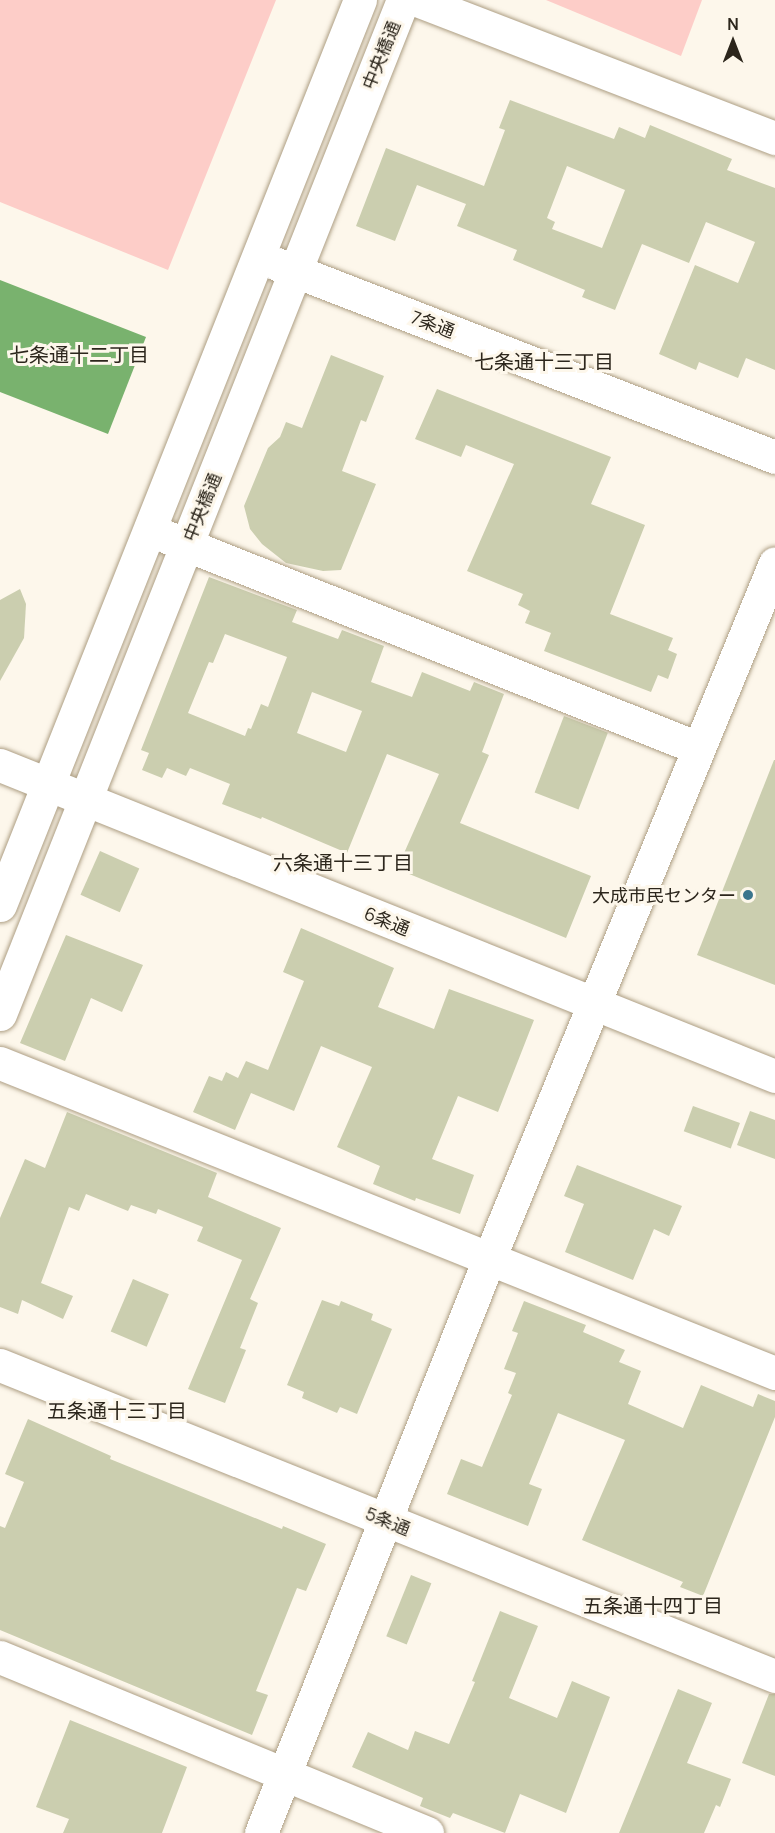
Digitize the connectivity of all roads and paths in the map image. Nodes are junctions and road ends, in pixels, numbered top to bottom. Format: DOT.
graph roads {
  1 [pos="360,0"];
  2 [pos="403,0"];
  3 [pos="417,0"];
  4 [pos="775,138"];
  5 [pos="258,257"];
  6 [pos="296,272"];
  7 [pos="775,457"];
  8 [pos="149,530"];
  9 [pos="187,545"];
  10 [pos="775,563"];
  11 [pos="698,748"];
  12 [pos="0,765"];
  13 [pos="48,784"];
  14 [pos="86,800"];
  15 [pos="0,905"];
  16 [pos="594,1004"];
  17 [pos="0,1014"];
  18 [pos="0,1063"];
  19 [pos="775,1076"];
  20 [pos="489,1258"];
  21 [pos="0,1365"];
  22 [pos="775,1373"];
  23 [pos="386,1520"];
  24 [pos="0,1657"];
  25 [pos="775,1676"];
  26 [pos="283,1774"];
  27 [pos="261,1833"];
  28 [pos="427,1833"];
  1 -- 5 [label="street"];
  2 -- 6 [label="street, 中央橋通"];
  3 -- 4 [label="street"];
  5 -- 6 [label="street, 7条通"];
  5 -- 8 [label="street"];
  6 -- 7 [label="street, 7条通"];
  6 -- 9 [label="street, 中央橋通"];
  8 -- 9 [label="street"];
  8 -- 13 [label="street"];
  9 -- 11 [label="street"];
  9 -- 14 [label="street, 中央橋通"];
  10 -- 11 [label="street"];
  11 -- 16 [label="street"];
  12 -- 13 [label="street, 6条通"];
  13 -- 14 [label="street, 6条通"];
  13 -- 15 [label="street"];
  14 -- 16 [label="street, 6条通"];
  14 -- 17 [label="street, 中央橋通"];
  16 -- 19 [label="street, 6条通"];
  16 -- 20 [label="street"];
  18 -- 20 [label="street"];
  20 -- 22 [label="street"];
  20 -- 23 [label="street"];
  21 -- 23 [label="street, 5条通"];
  23 -- 25 [label="street, 5条通"];
  23 -- 26 [label="street"];
  24 -- 26 [label="street"];
  26 -- 27 [label="street"];
  26 -- 28 [label="street"];
}
